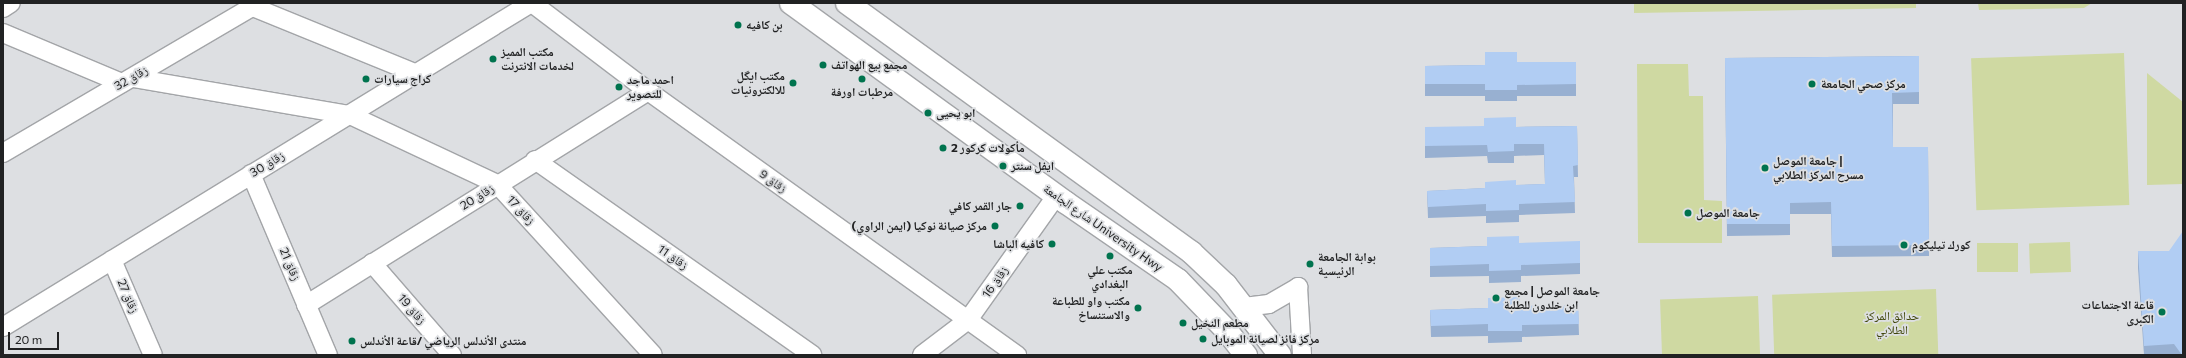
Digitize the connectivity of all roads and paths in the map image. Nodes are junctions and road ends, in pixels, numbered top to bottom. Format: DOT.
graph roads {
  1 [pos="11,3"];
  2 [pos="532,3"];
  3 [pos="791,3"];
  4 [pos="847,3"];
  5 [pos="256,5"];
  6 [pos="3,8"];
  7 [pos="3,33"];
  8 [pos="415,73"];
  9 [pos="127,81"];
  10 [pos="648,91"];
  11 [pos="350,115"];
  12 [pos="3,153"];
  13 [pos="535,160"];
  14 [pos="251,174"];
  15 [pos="497,184"];
  16 [pos="1056,196"];
  17 [pos="112,260"];
  18 [pos="372,263"];
  19 [pos="306,305"];
  20 [pos="1244,307"];
  21 [pos="968,320"];
  22 [pos="3,327"];
  23 [pos="153,355"];
  24 [pos="328,355"];
  25 [pos="452,355"];
  26 [pos="653,355"];
  27 [pos="812,355"];
  28 [pos="922,355"];
  29 [pos="1017,355"];
  30 [pos="1246,355"];
  31 [pos="1280,355"];
  32 [pos="1302,355"];
  1 -- 6 [label="street"];
  2 -- 8 [label="street, زقاق 30"];
  2 -- 10 [label="street, زقاق 9"];
  3 -- 16 [label="main road, شارع الجامعة University Hwy"];
  4 -- 20 [label="main road"];
  5 -- 8 [label="street"];
  5 -- 9 [label="street, زقاق 32"];
  7 -- 9 [label="street, زقاق 17"];
  8 -- 11 [label="street, زقاق 30"];
  9 -- 11 [label="street, زقاق 17"];
  9 -- 12 [label="street, زقاق 32"];
  10 -- 13 [label="street, زقاق 20"];
  10 -- 21 [label="street, زقاق 9"];
  11 -- 14 [label="street, زقاق 30"];
  11 -- 15 [label="street, زقاق 17"];
  13 -- 15 [label="street, زقاق 20"];
  13 -- 27 [label="street, زقاق 11"];
  14 -- 17 [label="street, زقاق 30"];
  14 -- 19 [label="street, زقاق 21"];
  15 -- 18 [label="street, زقاق 20"];
  15 -- 26 [label="street, زقاق 17"];
  16 -- 21 [label="street, زقاق 16"];
  16 -- 30 [label="main road, شارع الجامعة University Hwy"];
  17 -- 22 [label="street, زقاق 30"];
  17 -- 23 [label="street, زقاق 27"];
  18 -- 19 [label="street, زقاق 20"];
  18 -- 25 [label="street, زقاق 19"];
  19 -- 24 [label="street, زقاق 21"];
  20 -- 31 [label="main road"];
  20 -- 32 [label="street"];
  21 -- 28 [label="street, زقاق 16"];
  21 -- 29 [label="street, زقاق 9"];
}
